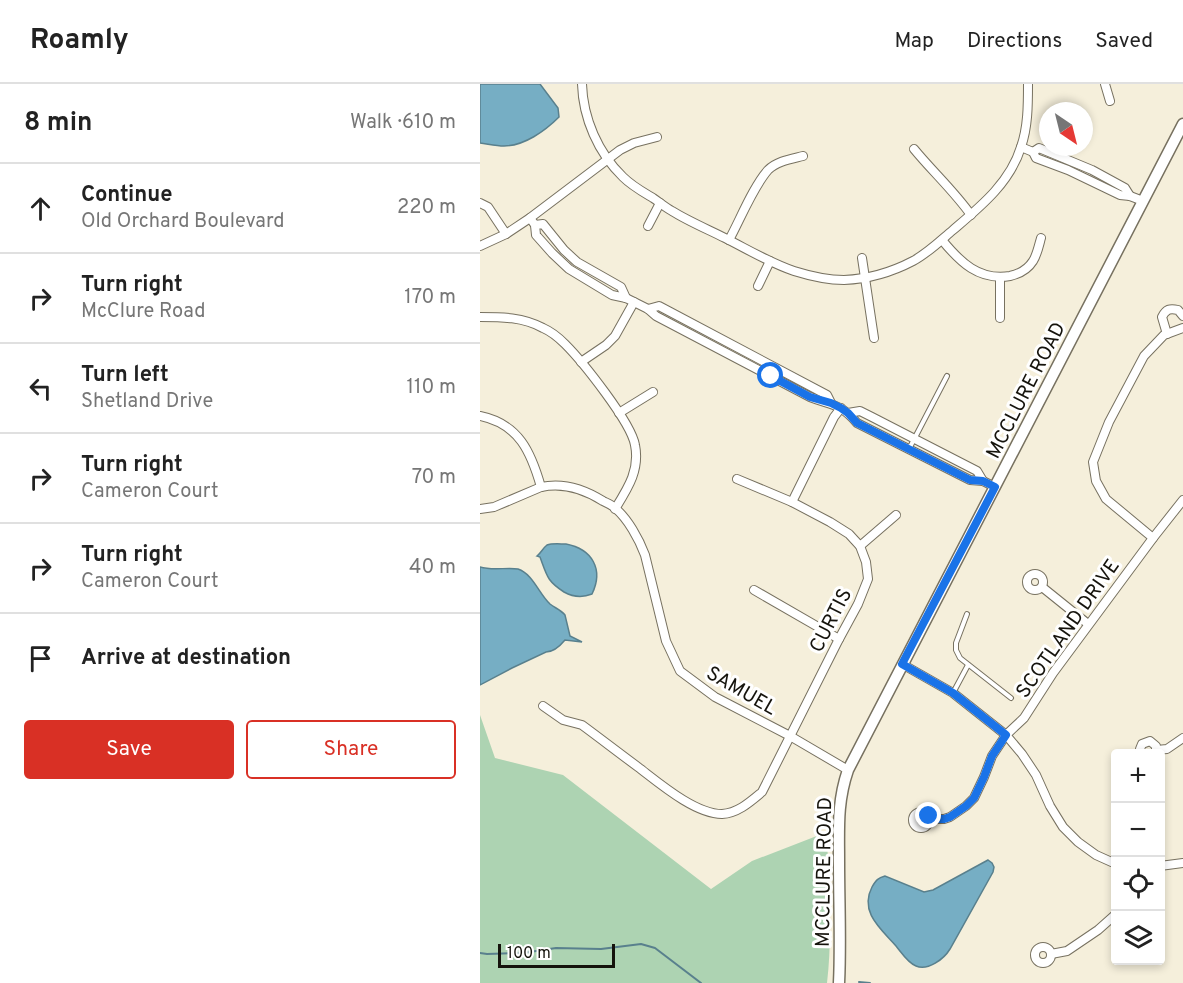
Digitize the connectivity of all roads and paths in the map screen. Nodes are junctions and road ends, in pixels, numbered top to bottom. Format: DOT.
graph roads {
  1 [pos="582,84"];
  2 [pos="1028,84"];
  3 [pos="1105,84"];
  4 [pos="1110,101"];
  5 [pos="1183,124"];
  6 [pos="657,137"];
  7 [pos="1021,147"];
  8 [pos="914,149"];
  9 [pos="803,156"];
  10 [pos="608,160"];
  11 [pos="1143,201"];
  12 [pos="480,202"];
  13 [pos="660,203"];
  14 [pos="971,215"];
  15 [pos="532,221"];
  16 [pos="648,226"];
  17 [pos="506,234"];
  18 [pos="1041,238"];
  19 [pos="729,240"];
  20 [pos="942,240"];
  21 [pos="480,244"];
  22 [pos="862,258"];
  23 [pos="770,261"];
  24 [pos="1000,277"];
  25 [pos="865,278"];
  26 [pos="758,286"];
  27 [pos="630,300"];
  28 [pos="1183,316"];
  29 [pos="480,317"];
  30 [pos="1000,318"];
  31 [pos="1183,328"];
  32 [pos="1167,334"];
  33 [pos="874,338"];
  34 [pos="581,362"];
  35 [pos="948,376"];
  36 [pos="653,392"];
  37 [pos="841,408"];
  38 [pos="619,413"];
  39 [pos="848,413"];
  40 [pos="480,416"];
  41 [pos="915,439"];
  42 [pos="909,449"];
  43 [pos="737,479"];
  44 [pos="983,481"];
  45 [pos="541,487"];
  46 [pos="995,487"];
  47 [pos="1183,500"];
  48 [pos="792,502"];
  49 [pos="615,508"];
  50 [pos="480,509"];
  51 [pos="896,515"];
  52 [pos="1153,538"];
  53 [pos="860,546"];
  54 [pos="1042,587"];
  55 [pos="754,590"];
  56 [pos="967,614"];
  57 [pos="1088,624"];
  58 [pos="839,639"];
  59 [pos="902,664"];
  60 [pos="968,665"];
  61 [pos="953,693"];
  62 [pos="1011,698"];
  63 [pos="543,706"];
  64 [pos="1006,735"];
  65 [pos="790,736"];
  66 [pos="1183,738"];
  67 [pos="1141,749"];
  68 [pos="1155,749"];
  69 [pos="1165,750"];
  70 [pos="848,770"];
  71 [pos="929,819"];
  72 [pos="1111,862"];
  73 [pos="1183,863"];
  74 [pos="1165,865"];
  75 [pos="1111,918"];
  76 [pos="1051,954"];
  77 [pos="839,983"];
  1 -- 10 [label="street"];
  2 -- 7 [label="street"];
  3 -- 4 [label="street"];
  5 -- 11 [label="street, MCCLURE ROAD"];
  6 -- 10 [label="street"];
  7 -- 11 [label="street"];
  7 -- 14 [label="street"];
  8 -- 14 [label="street"];
  9 -- 19 [label="street"];
  10 -- 13 [label="street"];
  10 -- 15 [label="street"];
  11 -- 46 [label="street, MCCLURE ROAD"];
  12 -- 17 [label="street"];
  13 -- 16 [label="street"];
  13 -- 19 [label="street"];
  14 -- 20 [label="street"];
  15 -- 17 [label="street"];
  15 -- 27 [label="street"];
  17 -- 21 [label="street"];
  18 -- 24 [label="street"];
  19 -- 23 [label="street"];
  20 -- 24 [label="street"];
  20 -- 25 [label="street"];
  22 -- 25 [label="street"];
  23 -- 25 [label="street"];
  23 -- 26 [label="street"];
  24 -- 30 [label="street"];
  25 -- 33 [label="street"];
  27 -- 34 [label="street"];
  27 -- 37 [label="street"];
  28 -- 32 [label="street"];
  29 -- 34 [label="street"];
  31 -- 32 [label="street"];
  32 -- 52 [label="street"];
  34 -- 38 [label="street"];
  35 -- 41 [label="lane"];
  36 -- 38 [label="street"];
  37 -- 39 [label="street"];
  37 -- 48 [label="street"];
  38 -- 49 [label="street"];
  39 -- 41 [label="street"];
  39 -- 42 [label="street"];
  40 -- 45 [label="street"];
  41 -- 42 [label="lane"];
  41 -- 44 [label="street"];
  42 -- 44 [label="street"];
  43 -- 48 [label="street"];
  44 -- 46 [label="street"];
  45 -- 49 [label="street"];
  45 -- 50 [label="street"];
  46 -- 59 [label="street, MCCLURE ROAD"];
  47 -- 52 [label="street, SCOTLAND DRIVE"];
  48 -- 53 [label="street"];
  49 -- 65 [label="street, SAMUEL"];
  51 -- 53 [label="street"];
  52 -- 57 [label="street, SCOTLAND DRIVE"];
  53 -- 58 [label="street, CURTIS"];
  54 -- 57 [label="street"];
  55 -- 58 [label="street"];
  56 -- 60 [label="lane"];
  57 -- 64 [label="street, SCOTLAND DRIVE"];
  58 -- 65 [label="street, CURTIS"];
  59 -- 61 [label="street"];
  59 -- 70 [label="street, MCCLURE ROAD"];
  60 -- 61 [label="lane"];
  60 -- 62 [label="lane"];
  61 -- 64 [label="street"];
  63 -- 65 [label="street, CURTIS"];
  64 -- 71 [label="street, SCOTLAND DRIVE"];
  64 -- 72 [label="street"];
  65 -- 70 [label="street, SAMUEL"];
  66 -- 69 [label="street"];
  67 -- 68 [label="street"];
  70 -- 77 [label="street, MCCLURE ROAD"];
  73 -- 74 [label="street"];
  75 -- 76 [label="street"];
}
